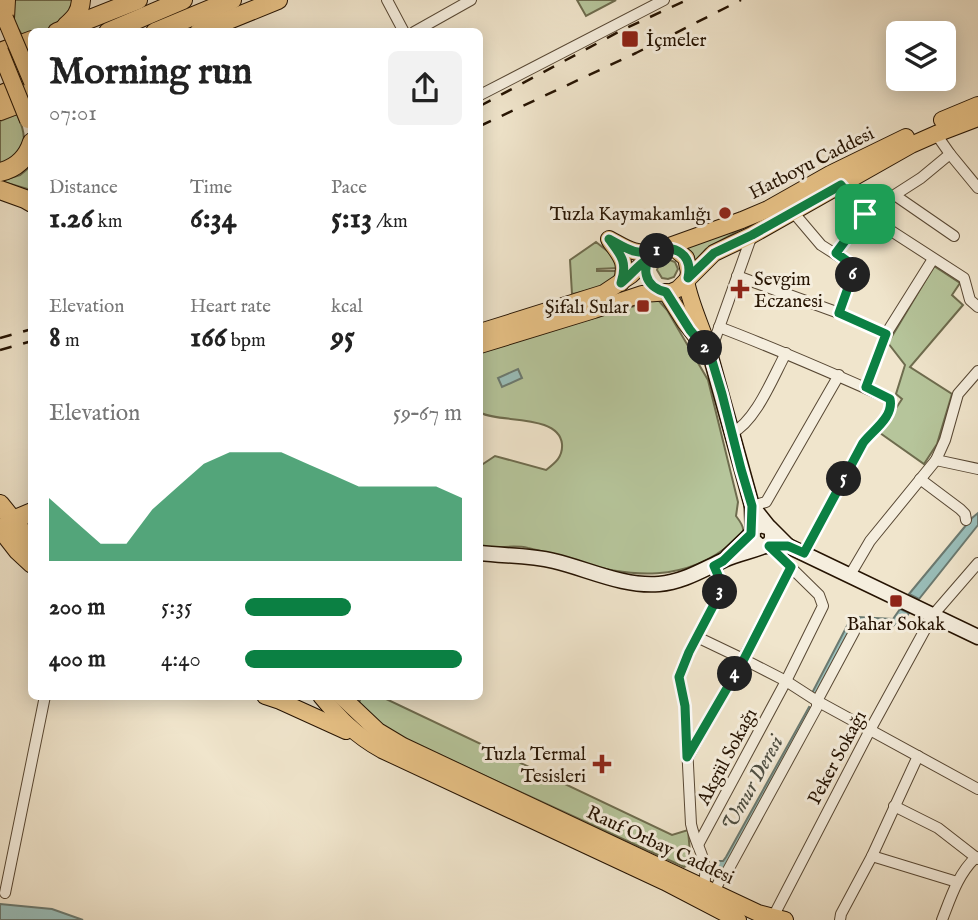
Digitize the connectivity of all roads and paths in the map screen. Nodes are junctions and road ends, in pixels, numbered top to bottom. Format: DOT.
graph roads {
  1 [pos="81,0"];
  2 [pos="138,0"];
  3 [pos="183,0"];
  4 [pos="232,0"];
  5 [pos="278,0"];
  6 [pos="387,0"];
  7 [pos="471,0"];
  8 [pos="660,1"];
  9 [pos="4,8"];
  10 [pos="63,28"];
  11 [pos="67,28"];
  12 [pos="117,28"];
  13 [pos="165,28"];
  14 [pos="209,28"];
  15 [pos="402,28"];
  16 [pos="421,28"];
  17 [pos="28,41"];
  18 [pos="0,51"];
  19 [pos="28,66"];
  20 [pos="28,71"];
  21 [pos="0,77"];
  22 [pos="28,84"];
  23 [pos="483,93"];
  24 [pos="0,94"];
  25 [pos="28,100"];
  26 [pos="978,105"];
  27 [pos="0,111"];
  28 [pos="978,118"];
  29 [pos="28,121"];
  30 [pos="936,134"];
  31 [pos="28,150"];
  32 [pos="950,154"];
  33 [pos="0,172"];
  34 [pos="841,185"];
  35 [pos="978,188"];
  36 [pos="0,190"];
  37 [pos="896,196"];
  38 [pos="28,201"];
  39 [pos="793,212"];
  40 [pos="865,214"];
  41 [pos="752,235"];
  42 [pos="954,236"];
  43 [pos="655,253"];
  44 [pos="836,253"];
  45 [pos="933,259"];
  46 [pos="737,275"];
  47 [pos="687,280"];
  48 [pos="621,283"];
  49 [pos="665,292"];
  50 [pos="978,307"];
  51 [pos="839,313"];
  52 [pos="719,327"];
  53 [pos="483,329"];
  54 [pos="886,334"];
  55 [pos="483,344"];
  56 [pos="786,353"];
  57 [pos="710,354"];
  58 [pos="978,371"];
  59 [pos="839,375"];
  60 [pos="866,387"];
  61 [pos="732,433"];
  62 [pos="936,460"];
  63 [pos="978,469"];
  64 [pos="920,479"];
  65 [pos="0,496"];
  66 [pos="0,504"];
  67 [pos="28,504"];
  68 [pos="752,506"];
  69 [pos="28,517"];
  70 [pos="966,520"];
  71 [pos="769,528"];
  72 [pos="14,533"];
  73 [pos="751,534"];
  74 [pos="766,546"];
  75 [pos="788,546"];
  76 [pos="483,553"];
  77 [pos="804,553"];
  78 [pos="499,555"];
  79 [pos="28,557"];
  80 [pos="483,560"];
  81 [pos="718,563"];
  82 [pos="978,563"];
  83 [pos="791,567"];
  84 [pos="850,575"];
  85 [pos="933,615"];
  86 [pos="854,632"];
  87 [pos="697,637"];
  88 [pos="978,637"];
  89 [pos="744,659"];
  90 [pos="786,681"];
  91 [pos="45,700"];
  92 [pos="276,700"];
  93 [pos="324,700"];
  94 [pos="817,701"];
  95 [pos="354,703"];
  96 [pos="870,730"];
  97 [pos="359,737"];
  98 [pos="918,756"];
  99 [pos="687,757"];
  100 [pos="978,789"];
  101 [pos="894,806"];
  102 [pos="698,845"];
  103 [pos="872,856"];
  104 [pos="977,858"];
  105 [pos="957,883"];
  106 [pos="709,890"];
  107 [pos="5,893"];
  108 [pos="779,918"];
  109 [pos="738,920"];
  110 [pos="840,920"];
  111 [pos="942,920"];
  1 -- 10 [label="highway"];
  2 -- 11 [label="highway"];
  3 -- 12 [label="highway"];
  4 -- 13 [label="highway"];
  5 -- 14 [label="highway"];
  6 -- 15 [label="street"];
  7 -- 16 [label="street"];
  8 -- 23 [label="street"];
  9 -- 20 [label="main road, bridge"];
  17 -- 18 [label="highway"];
  18 -- 29 [label="main road, bridge"];
  19 -- 21 [label="highway"];
  22 -- 24 [label="highway"];
  25 -- 27 [label="highway"];
  26 -- 43 [label="main road, Hatboyu Caddesi"];
  28 -- 30 [label="main road, Hatboyu Caddesi"];
  30 -- 32 [label="street"];
  30 -- 34 [label="main road, Hatboyu Caddesi"];
  31 -- 33 [label="highway"];
  32 -- 35 [label="street"];
  32 -- 37 [label="street"];
  34 -- 39 [label="main road, Hatboyu Caddesi"];
  34 -- 40 [label="street"];
  36 -- 38 [label="highway"];
  37 -- 40 [label="street"];
  37 -- 42 [label="street"];
  39 -- 41 [label="main road, Hatboyu Caddesi"];
  39 -- 44 [label="street"];
  40 -- 44 [label="street"];
  40 -- 45 [label="street"];
  41 -- 46 [label="street"];
  41 -- 47 [label="main road, Hatboyu Caddesi"];
  43 -- 47 [label="main road"];
  43 -- 48 [label="main road"];
  43 -- 48 [label="main road"];
  43 -- 49 [label="main road"];
  44 -- 51 [label="street"];
  45 -- 50 [label="street"];
  45 -- 54 [label="street"];
  46 -- 51 [label="street"];
  46 -- 52 [label="street"];
  47 -- 49 [label="main road"];
  47 -- 57 [label="main road"];
  48 -- 53 [label="main road"];
  49 -- 55 [label="main road"];
  49 -- 57 [label="main road"];
  51 -- 54 [label="street"];
  52 -- 56 [label="street"];
  52 -- 57 [label="street"];
  54 -- 60 [label="street"];
  56 -- 59 [label="street"];
  56 -- 61 [label="street"];
  57 -- 61 [label="street"];
  58 -- 62 [label="street"];
  59 -- 60 [label="street"];
  59 -- 68 [label="street"];
  60 -- 77 [label="street"];
  61 -- 68 [label="street"];
  62 -- 63 [label="street"];
  62 -- 64 [label="street"];
  64 -- 70 [label="street"];
  64 -- 84 [label="street"];
  65 -- 67 [label="highway"];
  66 -- 72 [label="highway"];
  68 -- 71 [label="street"];
  68 -- 73 [label="street"];
  69 -- 72 [label="highway"];
  71 -- 73 [label="street"];
  71 -- 74 [label="street"];
  71 -- 75 [label="street"];
  72 -- 79 [label="highway"];
  73 -- 74 [label="street"];
  73 -- 81 [label="street"];
  74 -- 75 [label="street"];
  74 -- 81 [label="street"];
  74 -- 83 [label="street, Akgül Sokağı"];
  75 -- 77 [label="street"];
  76 -- 78 [label="street"];
  77 -- 84 [label="street"];
  78 -- 80 [label="street"];
  78 -- 81 [label="street"];
  81 -- 87 [label="street"];
  82 -- 85 [label="street, Peker Sokağı"];
  83 -- 89 [label="street"];
  83 -- 90 [label="street, Akgül Sokağı"];
  84 -- 85 [label="street"];
  85 -- 88 [label="street"];
  85 -- 96 [label="street, Peker Sokağı"];
  86 -- 94 [label="street"];
  87 -- 89 [label="street"];
  87 -- 99 [label="street"];
  89 -- 90 [label="street"];
  89 -- 99 [label="street"];
  90 -- 94 [label="street"];
  90 -- 102 [label="street, Akgül Sokağı"];
  91 -- 107 [label="street"];
  92 -- 97 [label="main road"];
  93 -- 97 [label="main road, Rauf Orbay Caddesi"];
  94 -- 96 [label="street"];
  94 -- 106 [label="street"];
  95 -- 106 [label="main road, Rauf Orbay Caddesi"];
  96 -- 98 [label="street"];
  96 -- 108 [label="street, Peker Sokağı"];
  97 -- 109 [label="main road, Rauf Orbay Caddesi"];
  98 -- 100 [label="street"];
  98 -- 101 [label="street"];
  99 -- 102 [label="street"];
  101 -- 103 [label="street"];
  101 -- 104 [label="street"];
  102 -- 106 [label="street"];
  103 -- 105 [label="street"];
  103 -- 110 [label="street"];
  104 -- 105 [label="street"];
  105 -- 111 [label="street"];
  106 -- 108 [label="main road, Rauf Orbay Caddesi"];
}
